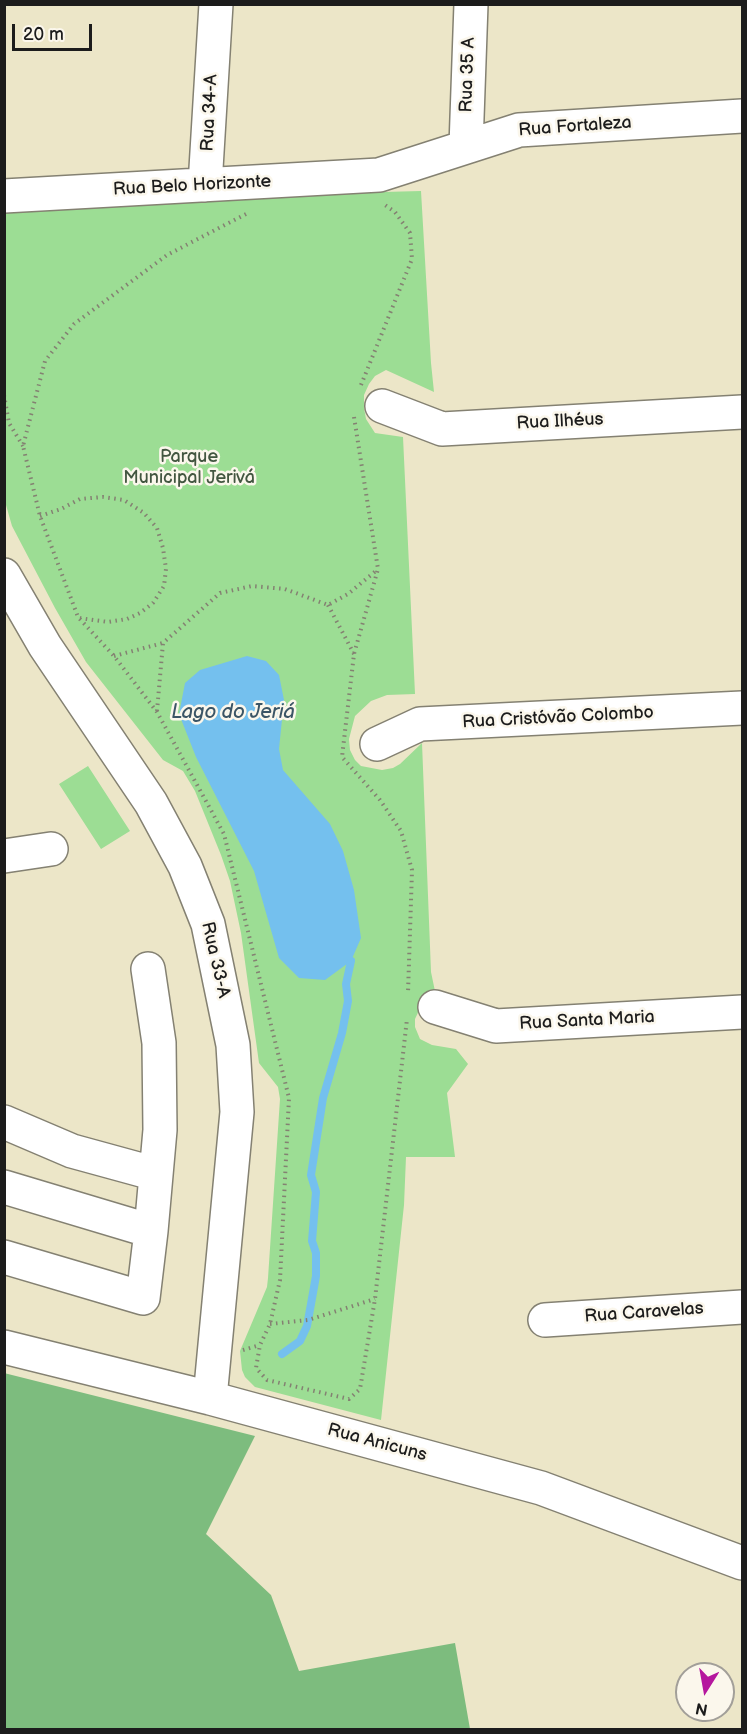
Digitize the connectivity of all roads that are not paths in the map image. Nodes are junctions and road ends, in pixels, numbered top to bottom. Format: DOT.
graph roads {
  1 [pos="216,4"];
  2 [pos="471,4"];
  3 [pos="742,116"];
  4 [pos="466,147"];
  5 [pos="206,185"];
  6 [pos="380,188"];
  7 [pos="4,196"];
  8 [pos="365,400"];
  9 [pos="742,412"];
  10 [pos="4,575"];
  11 [pos="742,708"];
  12 [pos="377,744"];
  13 [pos="51,849"];
  14 [pos="4,856"];
  15 [pos="148,969"];
  16 [pos="417,1006"];
  17 [pos="742,1012"];
  18 [pos="4,1122"];
  19 [pos="156,1174"];
  20 [pos="4,1187"];
  21 [pos="152,1231"];
  22 [pos="4,1257"];
  23 [pos="742,1307"];
  24 [pos="544,1320"];
  25 [pos="4,1347"];
  26 [pos="210,1398"];
  27 [pos="742,1563"];
  1 -- 5 [label="street, Rua 34-A"];
  2 -- 4 [label="street, Rua 35 A"];
  3 -- 4 [label="street, Rua Fortaleza"];
  4 -- 6 [label="street, Rua Fortaleza"];
  5 -- 6 [label="street, Rua Belo Horizonte"];
  5 -- 7 [label="street, Rua Belo Horizonte"];
  8 -- 9 [label="street, Rua Ilhéus"];
  10 -- 26 [label="street, Rua 33-A"];
  11 -- 12 [label="street, Rua Cristóvão Colombo"];
  13 -- 14 [label="street"];
  15 -- 19 [label="street"];
  16 -- 17 [label="street, Rua Santa Maria"];
  18 -- 19 [label="street"];
  19 -- 21 [label="street"];
  20 -- 21 [label="street"];
  21 -- 22 [label="street"];
  23 -- 24 [label="street, Rua Caravelas"];
  25 -- 26 [label="street, Rua Anicuns"];
  26 -- 27 [label="street, Rua Anicuns"];
}
